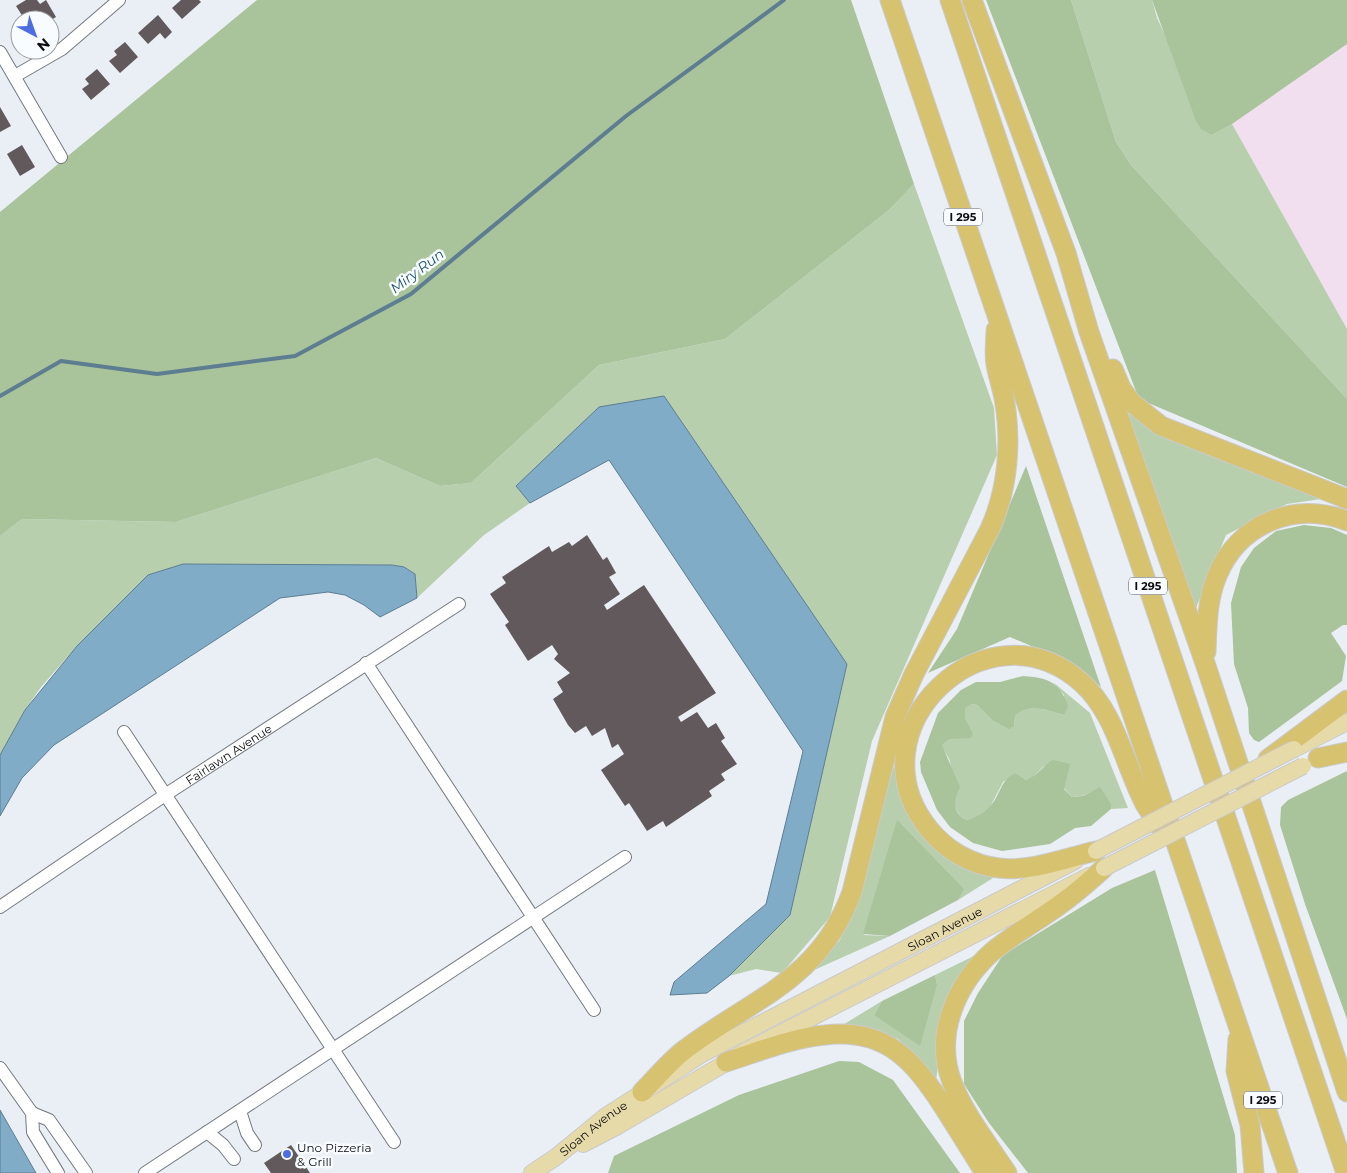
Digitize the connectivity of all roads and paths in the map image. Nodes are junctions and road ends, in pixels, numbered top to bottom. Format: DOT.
graph roads {
  1 [pos="119,0"];
  2 [pos="890,0"];
  3 [pos="950,0"];
  4 [pos="972,0"];
  5 [pos="0,52"];
  6 [pos="15,76"];
  7 [pos="61,157"];
  8 [pos="1077,285"];
  9 [pos="997,316"];
  10 [pos="1347,499"];
  11 [pos="1347,521"];
  12 [pos="459,604"];
  13 [pos="366,663"];
  14 [pos="1205,663"];
  15 [pos="1347,700"];
  16 [pos="1347,722"];
  17 [pos="124,732"];
  18 [pos="1347,743"];
  19 [pos="1292,746"];
  20 [pos="1347,752"];
  21 [pos="1310,762"];
  22 [pos="1252,770"];
  23 [pos="165,795"];
  24 [pos="1096,851"];
  25 [pos="1179,856"];
  26 [pos="625,857"];
  27 [pos="1104,868"];
  28 [pos="0,907"];
  29 [pos="533,917"];
  30 [pos="1305,961"];
  31 [pos="594,1010"];
  32 [pos="1238,1027"];
  33 [pos="333,1049"];
  34 [pos="1347,1056"];
  35 [pos="726,1062"];
  36 [pos="0,1068"];
  37 [pos="642,1092"];
  38 [pos="1347,1092"];
  39 [pos="240,1111"];
  40 [pos="32,1113"];
  41 [pos="207,1132"];
  42 [pos="394,1142"];
  43 [pos="255,1145"];
  44 [pos="556,1157"];
  45 [pos="234,1159"];
  46 [pos="58,1173"];
  47 [pos="86,1173"];
  48 [pos="145,1173"];
  49 [pos="532,1173"];
  50 [pos="985,1173"];
  51 [pos="1007,1173"];
  52 [pos="1254,1173"];
  53 [pos="1288,1173"];
  54 [pos="1346,1173"];
  1 -- 6 [label="street"];
  2 -- 9 [label="highway, I 295"];
  3 -- 54 [label="highway, I 295"];
  4 -- 8 [label="highway"];
  5 -- 6 [label="street"];
  6 -- 7 [label="street"];
  8 -- 10 [label="highway"];
  8 -- 14 [label="highway"];
  9 -- 25 [label="highway, I 295"];
  9 -- 37 [label="highway"];
  11 -- 14 [label="highway"];
  12 -- 13 [label="street, Fairlawn Avenue"];
  13 -- 23 [label="street, Fairlawn Avenue"];
  13 -- 29 [label="street"];
  14 -- 30 [label="highway"];
  15 -- 19 [label="highway"];
  16 -- 19 [label="main road"];
  17 -- 23 [label="street"];
  18 -- 21 [label="main road, Sloan Avenue"];
  19 -- 22 [label="highway, bridge"];
  20 -- 21 [label="highway"];
  21 -- 27 [label="main road, Sloan Avenue, bridge"];
  22 -- 24 [label="main road, Sloan Avenue, bridge"];
  23 -- 28 [label="street, Fairlawn Avenue"];
  23 -- 33 [label="street"];
  24 -- 25 [label="highway"];
  24 -- 37 [label="main road, Sloan Avenue"];
  25 -- 32 [label="highway, I 295"];
  26 -- 29 [label="street"];
  27 -- 35 [label="main road, Sloan Avenue"];
  27 -- 51 [label="highway"];
  29 -- 31 [label="street"];
  29 -- 33 [label="street"];
  30 -- 34 [label="highway"];
  30 -- 38 [label="highway"];
  32 -- 52 [label="highway"];
  32 -- 53 [label="highway, I 295"];
  33 -- 39 [label="street"];
  33 -- 42 [label="street"];
  35 -- 44 [label="main road, Sloan Avenue"];
  35 -- 50 [label="highway"];
  36 -- 40 [label="street"];
  37 -- 44 [label="main road, Sloan Avenue"];
  39 -- 41 [label="street"];
  39 -- 43 [label="street"];
  40 -- 46 [label="street"];
  40 -- 47 [label="street"];
  41 -- 45 [label="street"];
  41 -- 48 [label="street"];
  44 -- 49 [label="main road, Sloan Avenue"];
}
